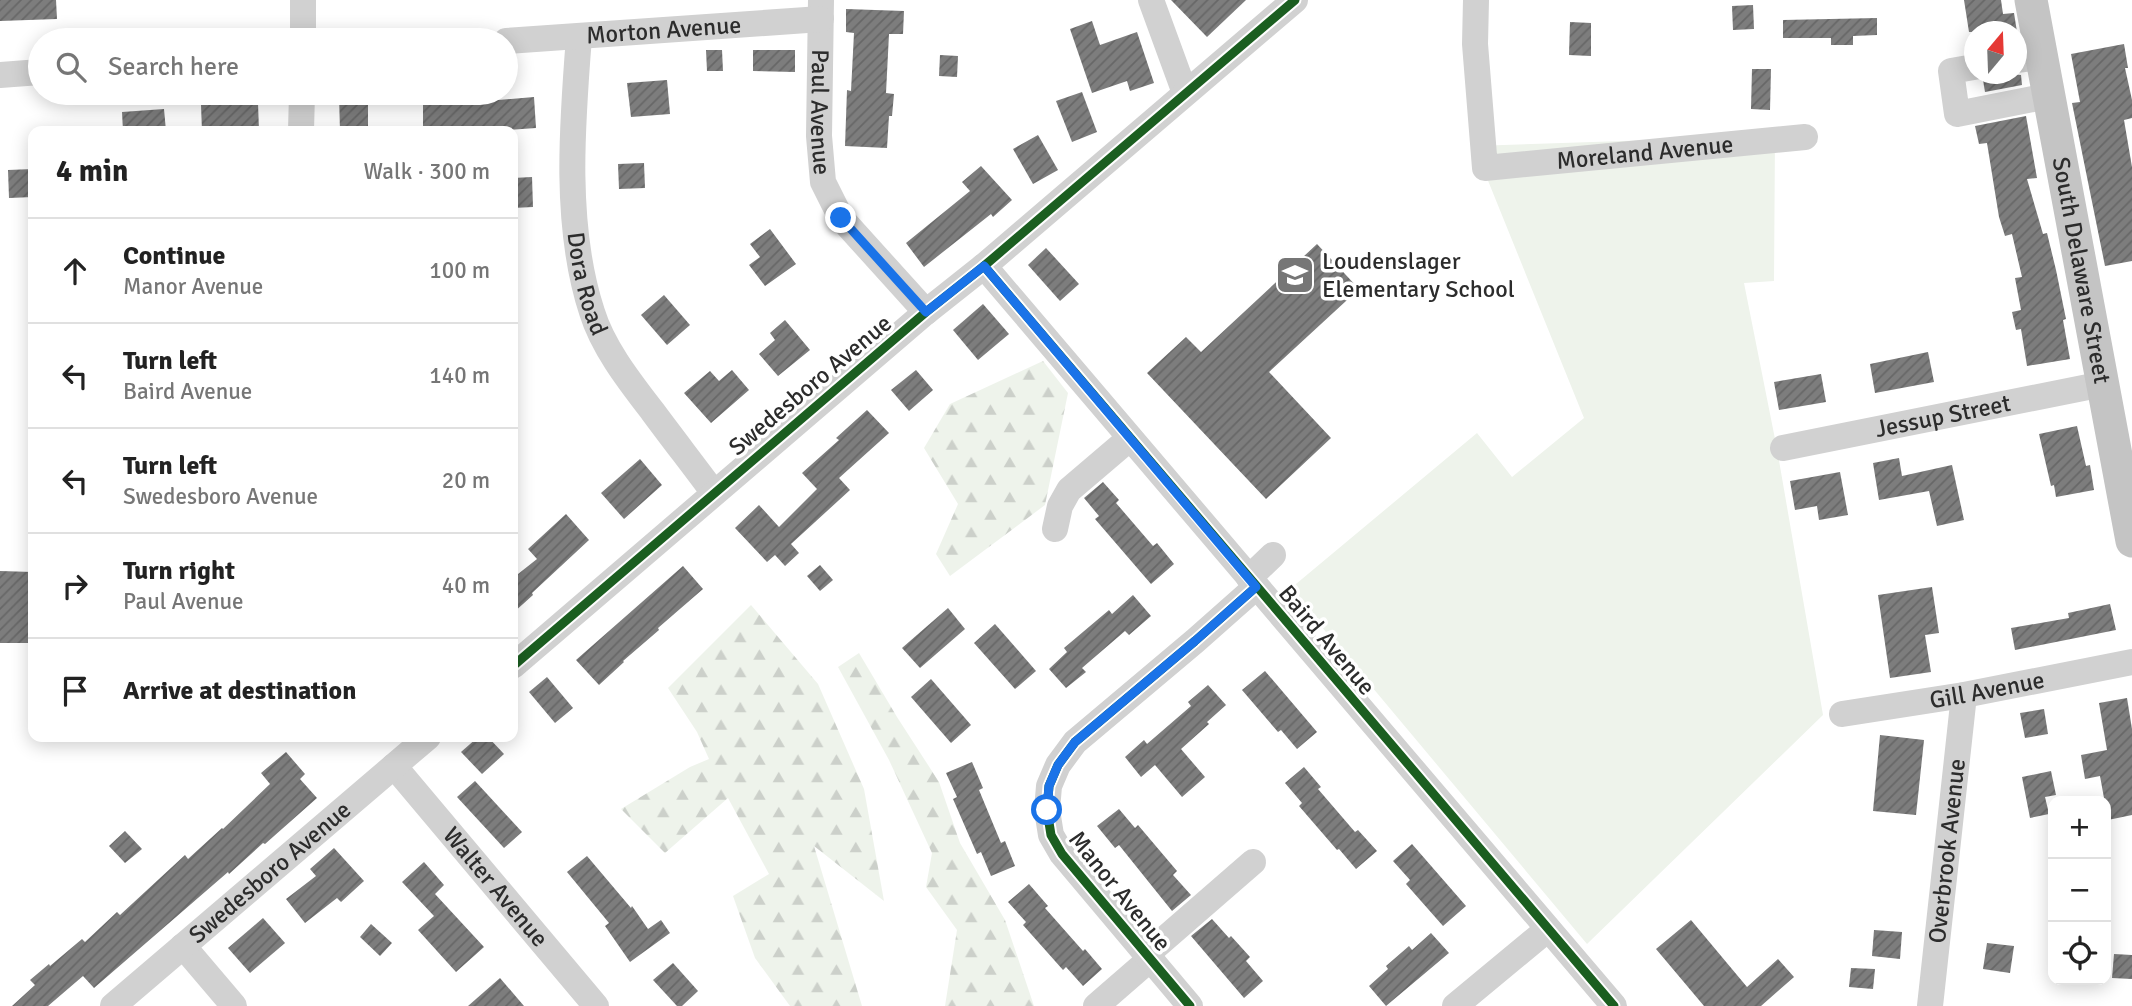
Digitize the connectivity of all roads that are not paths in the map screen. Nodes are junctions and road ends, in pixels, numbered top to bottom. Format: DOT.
graph roads {
  1 [pos="303,0"];
  2 [pos="1151,0"];
  3 [pos="1295,0"];
  4 [pos="1476,0"];
  5 [pos="2031,0"];
  6 [pos="821,10"];
  7 [pos="303,28"];
  8 [pos="579,37"];
  9 [pos="518,40"];
  10 [pos="2029,58"];
  11 [pos="1964,69"];
  12 [pos="28,73"];
  13 [pos="0,75"];
  14 [pos="1185,93"];
  15 [pos="2048,96"];
  16 [pos="302,105"];
  17 [pos="301,126"];
  18 [pos="1805,137"];
  19 [pos="984,266"];
  20 [pos="926,312"];
  21 [pos="2104,384"];
  22 [pos="1130,438"];
  23 [pos="1783,447"];
  24 [pos="714,493"];
  25 [pos="1055,529"];
  26 [pos="2132,541"];
  27 [pos="1273,555"];
  28 [pos="1253,582"];
  29 [pos="518,662"];
  30 [pos="2132,662"];
  31 [pos="1964,695"];
  32 [pos="1842,714"];
  33 [pos="422,742"];
  34 [pos="394,766"];
  35 [pos="1253,862"];
  36 [pos="1548,929"];
  37 [pos="183,946"];
  38 [pos="1148,957"];
  39 [pos="113,1006"];
  40 [pos="234,1006"];
  41 [pos="596,1006"];
  42 [pos="1096,1006"];
  43 [pos="1190,1006"];
  44 [pos="1455,1006"];
  45 [pos="1614,1006"];
  46 [pos="1930,1006"];
  1 -- 7 [label="street"];
  2 -- 14 [label="street"];
  3 -- 14 [label="street, Swedesboro Avenue"];
  4 -- 18 [label="street, Moreland Avenue"];
  5 -- 10 [label="main road, South Delaware Street"];
  6 -- 8 [label="street, Morton Avenue"];
  6 -- 20 [label="street, Paul Avenue"];
  8 -- 9 [label="street, Morton Avenue"];
  8 -- 24 [label="street, Dora Road"];
  10 -- 15 [label="main road, South Delaware Street"];
  11 -- 15 [label="street"];
  12 -- 13 [label="street"];
  14 -- 19 [label="street, Swedesboro Avenue"];
  15 -- 21 [label="main road, South Delaware Street"];
  16 -- 17 [label="street"];
  19 -- 20 [label="street, Swedesboro Avenue"];
  19 -- 22 [label="street, Baird Avenue"];
  20 -- 24 [label="street, Swedesboro Avenue"];
  21 -- 23 [label="street, Jessup Street"];
  21 -- 26 [label="main road, South Delaware Street"];
  22 -- 25 [label="street"];
  22 -- 28 [label="street, Baird Avenue"];
  24 -- 29 [label="street, Swedesboro Avenue"];
  27 -- 28 [label="street, Manor Avenue"];
  28 -- 36 [label="street, Baird Avenue"];
  28 -- 38 [label="street, Manor Avenue"];
  30 -- 31 [label="street, Gill Avenue"];
  31 -- 32 [label="street, Gill Avenue"];
  31 -- 46 [label="street, Overbrook Avenue"];
  33 -- 34 [label="street, Swedesboro Avenue"];
  34 -- 37 [label="street, Swedesboro Avenue"];
  34 -- 41 [label="street, Walter Avenue"];
  35 -- 38 [label="street"];
  36 -- 44 [label="street"];
  36 -- 45 [label="street, Baird Avenue"];
  37 -- 39 [label="street, Swedesboro Avenue"];
  37 -- 40 [label="street"];
  38 -- 42 [label="street"];
  38 -- 43 [label="street, Manor Avenue"];
}
